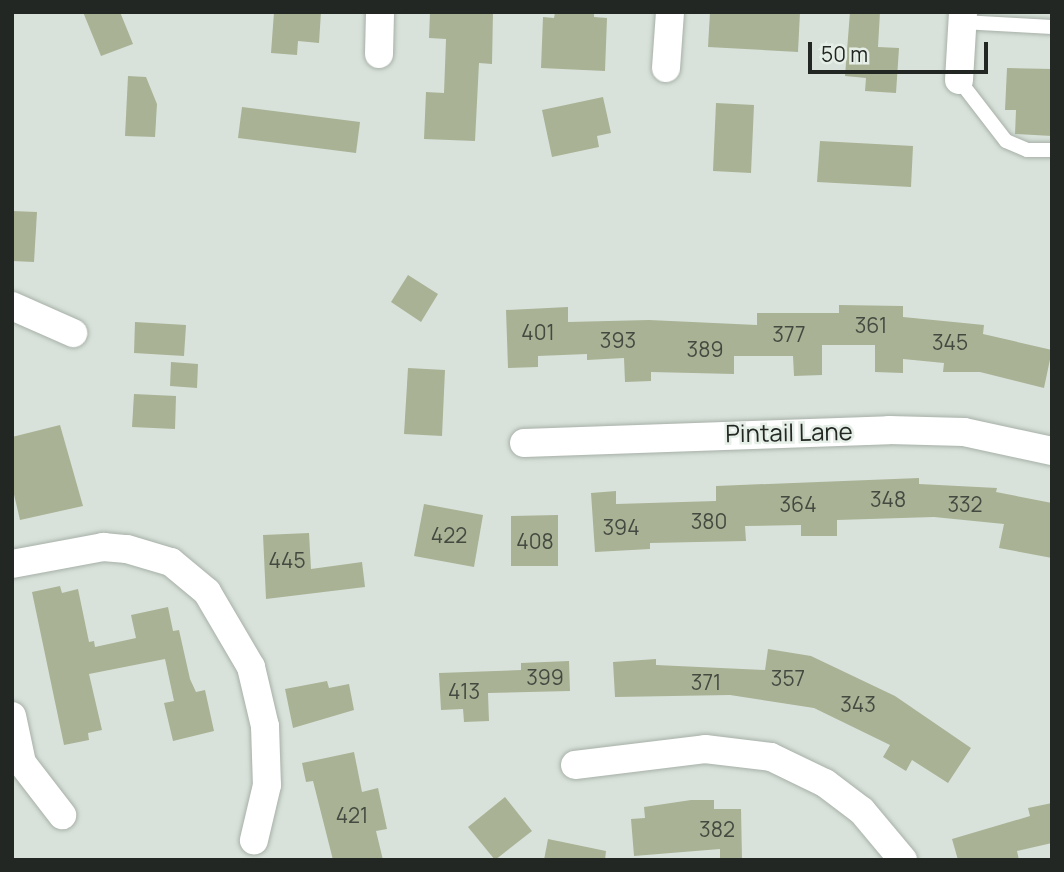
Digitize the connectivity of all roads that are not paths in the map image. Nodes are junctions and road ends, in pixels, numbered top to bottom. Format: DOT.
graph roads {
  1 [pos="380,12"];
  2 [pos="670,12"];
  3 [pos="962,17"];
  4 [pos="1052,27"];
  5 [pos="379,54"];
  6 [pos="666,68"];
  7 [pos="959,80"];
  8 [pos="1052,150"];
  9 [pos="12,306"];
  10 [pos="73,334"];
  11 [pos="524,443"];
  12 [pos="1052,451"];
  13 [pos="12,564"];
  14 [pos="12,716"];
  15 [pos="575,765"];
  16 [pos="62,815"];
  17 [pos="254,840"];
  18 [pos="903,860"];
  1 -- 5 [label="street"];
  2 -- 6 [label="street"];
  3 -- 4 [label="lane"];
  3 -- 7 [label="street"];
  7 -- 8 [label="lane"];
  9 -- 10 [label="street"];
  11 -- 12 [label="street, Pintail Lane"];
  13 -- 17 [label="street"];
  14 -- 16 [label="street"];
  15 -- 18 [label="street"];
}
